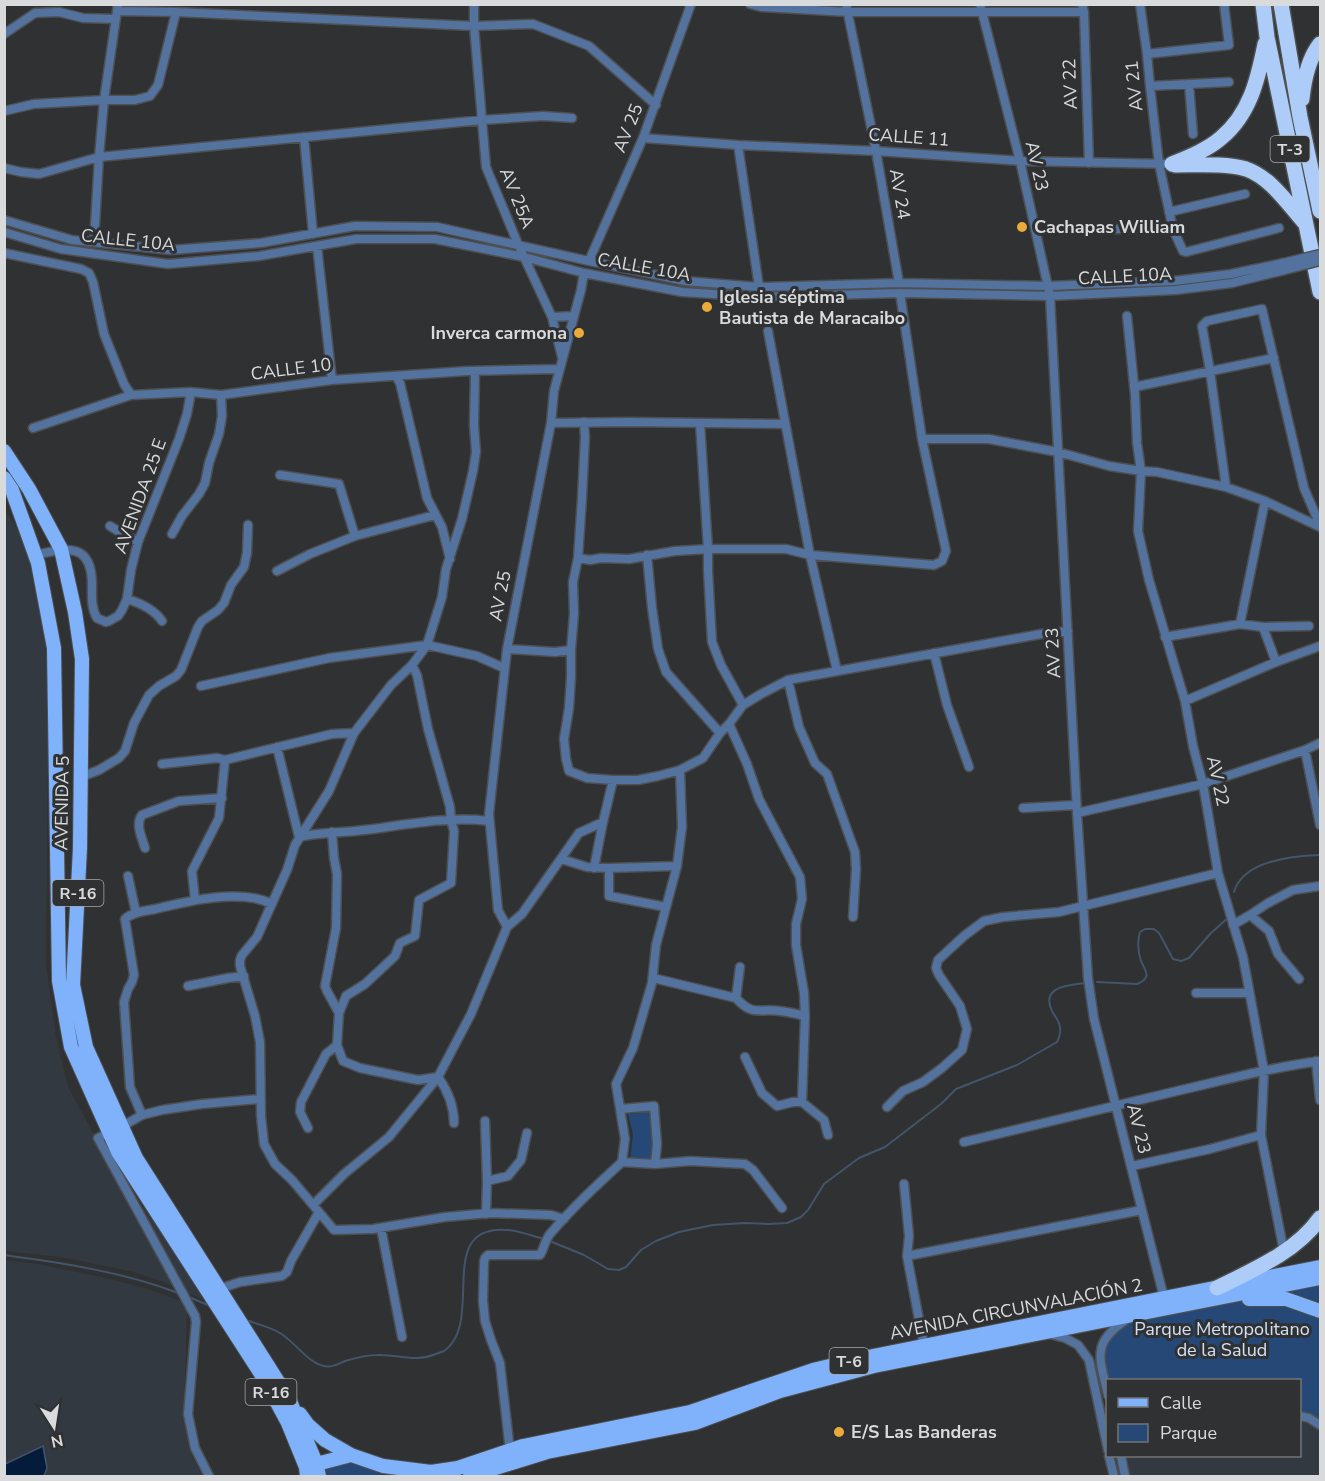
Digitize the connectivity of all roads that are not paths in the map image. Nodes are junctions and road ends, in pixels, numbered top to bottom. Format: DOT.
graph roads {
  1 [pos="474,4"];
  2 [pos="691,4"];
  3 [pos="750,4"];
  4 [pos="1140,4"];
  5 [pos="1224,4"];
  6 [pos="1263,4"];
  7 [pos="1281,4"];
  8 [pos="847,8"];
  9 [pos="980,8"];
  10 [pos="1083,8"];
  11 [pos="117,12"];
  12 [pos="176,12"];
  13 [pos="474,26"];
  14 [pos="4,34"];
  15 [pos="1267,37"];
  16 [pos="1320,44"];
  17 [pos="1148,54"];
  18 [pos="1229,82"];
  19 [pos="1189,84"];
  20 [pos="1150,86"];
  21 [pos="104,100"];
  22 [pos="656,105"];
  23 [pos="4,111"];
  24 [pos="1300,117"];
  25 [pos="572,118"];
  26 [pos="482,120"];
  27 [pos="1193,134"];
  28 [pos="304,137"];
  29 [pos="643,138"];
  30 [pos="738,145"];
  31 [pos="876,151"];
  32 [pos="99,157"];
  33 [pos="1020,161"];
  34 [pos="1089,163"];
  35 [pos="1166,164"];
  36 [pos="4,168"];
  37 [pos="1245,194"];
  38 [pos="1320,211"];
  39 [pos="1169,212"];
  40 [pos="4,220"];
  41 [pos="1305,223"];
  42 [pos="1279,228"];
  43 [pos="1106,229"];
  44 [pos="1173,229"];
  45 [pos="4,232"];
  46 [pos="313,234"];
  47 [pos="94,242"];
  48 [pos="518,244"];
  49 [pos="317,246"];
  50 [pos="4,254"];
  51 [pos="1320,254"];
  52 [pos="524,257"];
  53 [pos="589,261"];
  54 [pos="1320,261"];
  55 [pos="1284,266"];
  56 [pos="584,273"];
  57 [pos="899,283"];
  58 [pos="1048,286"];
  59 [pos="759,287"];
  60 [pos="1320,292"];
  61 [pos="900,293"];
  62 [pos="1050,296"];
  63 [pos="574,315"];
  64 [pos="1127,316"];
  65 [pos="552,317"];
  66 [pos="768,331"];
  67 [pos="1274,358"];
  68 [pos="562,359"];
  69 [pos="559,369"];
  70 [pos="474,371"];
  71 [pos="1210,371"];
  72 [pos="396,376"];
  73 [pos="332,380"];
  74 [pos="1134,387"];
  75 [pos="191,392"];
  76 [pos="221,394"];
  77 [pos="131,395"];
  78 [pos="584,422"];
  79 [pos="551,423"];
  80 [pos="700,423"];
  81 [pos="786,424"];
  82 [pos="33,428"];
  83 [pos="922,439"];
  84 [pos="4,451"];
  85 [pos="1058,452"];
  86 [pos="1141,471"];
  87 [pos="280,475"];
  88 [pos="7,483"];
  89 [pos="1226,487"];
  90 [pos="1265,501"];
  91 [pos="435,515"];
  92 [pos="248,525"];
  93 [pos="110,526"];
  94 [pos="1320,526"];
  95 [pos="172,534"];
  96 [pos="355,536"];
  97 [pos="138,542"];
  98 [pos="61,549"];
  99 [pos="708,549"];
  100 [pos="35,555"];
  101 [pos="647,555"];
  102 [pos="810,555"];
  103 [pos="578,558"];
  104 [pos="450,559"];
  105 [pos="277,571"];
  106 [pos="127,599"];
  107 [pos="162,621"];
  108 [pos="1240,624"];
  109 [pos="1309,626"];
  110 [pos="1263,627"];
  111 [pos="1068,631"];
  112 [pos="1165,637"];
  113 [pos="428,645"];
  114 [pos="1320,646"];
  115 [pos="507,649"];
  116 [pos="571,650"];
  117 [pos="934,653"];
  118 [pos="1276,662"];
  119 [pos="412,665"];
  120 [pos="504,668"];
  121 [pos="837,671"];
  122 [pos="788,680"];
  123 [pos="201,686"];
  124 [pos="1185,701"];
  125 [pos="743,705"];
  126 [pos="729,724"];
  127 [pos="720,733"];
  128 [pos="354,734"];
  129 [pos="1320,743"];
  130 [pos="277,747"];
  131 [pos="1305,750"];
  132 [pos="225,760"];
  133 [pos="162,764"];
  134 [pos="969,767"];
  135 [pos="680,770"];
  136 [pos="81,777"];
  137 [pos="613,780"];
  138 [pos="1203,784"];
  139 [pos="222,798"];
  140 [pos="1023,808"];
  141 [pos="1077,809"];
  142 [pos="450,820"];
  143 [pos="489,821"];
  144 [pos="603,822"];
  145 [pos="1320,825"];
  146 [pos="332,832"];
  147 [pos="299,837"];
  148 [pos="145,848"];
  149 [pos="561,859"];
  150 [pos="677,866"];
  151 [pos="594,868"];
  152 [pos="609,868"];
  153 [pos="1218,873"];
  154 [pos="128,876"];
  155 [pos="1320,886"];
  156 [pos="195,900"];
  157 [pos="272,904"];
  158 [pos="666,907"];
  159 [pos="1083,907"];
  160 [pos="136,913"];
  161 [pos="1250,915"];
  162 [pos="853,917"];
  163 [pos="1233,925"];
  164 [pos="507,927"];
  165 [pos="740,967"];
  166 [pos="244,976"];
  167 [pos="653,978"];
  168 [pos="1299,979"];
  169 [pos="188,986"];
  170 [pos="1196,993"];
  171 [pos="1249,993"];
  172 [pos="736,998"];
  173 [pos="339,1013"];
  174 [pos="805,1016"];
  175 [pos="337,1045"];
  176 [pos="745,1057"];
  177 [pos="1318,1061"];
  178 [pos="1264,1071"];
  179 [pos="438,1077"];
  180 [pos="260,1099"];
  181 [pos="1320,1100"];
  182 [pos="802,1102"];
  183 [pos="1116,1105"];
  184 [pos="886,1107"];
  185 [pos="621,1109"];
  186 [pos="142,1115"];
  187 [pos="485,1122"];
  188 [pos="454,1123"];
  189 [pos="308,1128"];
  190 [pos="115,1130"];
  191 [pos="527,1133"];
  192 [pos="828,1135"];
  193 [pos="1261,1135"];
  194 [pos="964,1142"];
  195 [pos="622,1162"];
  196 [pos="655,1164"];
  197 [pos="1132,1166"];
  198 [pos="487,1181"];
  199 [pos="904,1184"];
  200 [pos="313,1205"];
  201 [pos="782,1208"];
  202 [pos="1142,1210"];
  203 [pos="319,1212"];
  204 [pos="486,1214"];
  205 [pos="1320,1218"];
  206 [pos="564,1220"];
  207 [pos="381,1228"];
  208 [pos="1284,1252"];
  209 [pos="907,1256"];
  210 [pos="1320,1267"];
  211 [pos="1320,1278"];
  212 [pos="219,1289"];
  213 [pos="1217,1293"];
  214 [pos="1164,1298"];
  215 [pos="1320,1311"];
  216 [pos="228,1313"];
  217 [pos="1135,1315"];
  218 [pos="1043,1333"];
  219 [pos="402,1337"];
  220 [pos="924,1346"];
  221 [pos="1106,1390"];
  222 [pos="289,1399"];
  223 [pos="1301,1416"];
  224 [pos="1320,1425"];
  225 [pos="1106,1432"];
  226 [pos="510,1451"];
  227 [pos="351,1455"];
  228 [pos="1109,1457"];
  229 [pos="1121,1457"];
  230 [pos="312,1471"];
  231 [pos="387,1472"];
  232 [pos="209,1476"];
  233 [pos="470,1476"];
  234 [pos="1114,1476"];
  235 [pos="1125,1476"];
  1 -- 13 [label="street, AV 25A"];
  2 -- 22 [label="street, AV 25"];
  3 -- 8 [label="street"];
  4 -- 17 [label="street, AV 21"];
  5 -- 17 [label="street"];
  6 -- 15 [label="highway, T-3"];
  7 -- 24 [label="highway, T-3"];
  8 -- 9 [label="street"];
  8 -- 31 [label="street, AV 24"];
  9 -- 10 [label="street"];
  9 -- 33 [label="street, AV 23"];
  10 -- 34 [label="street, AV 22"];
  11 -- 12 [label="street"];
  11 -- 14 [label="street"];
  11 -- 21 [label="street"];
  12 -- 13 [label="street"];
  12 -- 21 [label="street"];
  13 -- 22 [label="street"];
  13 -- 26 [label="street, AV 25A"];
  15 -- 35 [label="highway"];
  15 -- 41 [label="highway, T-3"];
  16 -- 24 [label="highway"];
  17 -- 20 [label="street, AV 21"];
  18 -- 19 [label="street"];
  19 -- 20 [label="street"];
  19 -- 27 [label="street"];
  20 -- 35 [label="street, AV 21"];
  21 -- 23 [label="street"];
  21 -- 32 [label="street"];
  22 -- 29 [label="street, AV 25"];
  24 -- 38 [label="highway, T-3"];
  25 -- 26 [label="street"];
  26 -- 28 [label="street"];
  26 -- 48 [label="street, AV 25A"];
  28 -- 32 [label="street"];
  28 -- 46 [label="street"];
  29 -- 30 [label="street, CALLE 11"];
  29 -- 53 [label="street, AV 25"];
  30 -- 31 [label="street, CALLE 11"];
  30 -- 59 [label="street"];
  31 -- 33 [label="street, CALLE 11"];
  31 -- 57 [label="street, AV 24"];
  32 -- 36 [label="street"];
  32 -- 47 [label="street"];
  33 -- 34 [label="street, CALLE 11"];
  33 -- 58 [label="street, AV 23"];
  34 -- 35 [label="street, CALLE 11"];
  35 -- 39 [label="street, AV 21"];
  35 -- 41 [label="highway"];
  37 -- 39 [label="street"];
  39 -- 44 [label="street, AV 21"];
  40 -- 47 [label="street, CALLE 10A"];
  41 -- 60 [label="highway, T-3"];
  42 -- 44 [label="street"];
  43 -- 44 [label="street"];
  45 -- 49 [label="street, CALLE 10A"];
  46 -- 47 [label="street, CALLE 10A"];
  46 -- 48 [label="street, CALLE 10A"];
  48 -- 52 [label="street, AV 25A"];
  48 -- 53 [label="street, CALLE 10A"];
  49 -- 52 [label="street, CALLE 10A"];
  49 -- 73 [label="street"];
  50 -- 77 [label="street"];
  51 -- 55 [label="street, bridge"];
  52 -- 56 [label="street, CALLE 10A"];
  52 -- 65 [label="street, AV 25A"];
  53 -- 59 [label="street, CALLE 10A"];
  54 -- 55 [label="street, bridge"];
  55 -- 58 [label="street, CALLE 10A"];
  55 -- 62 [label="street, CALLE 10A"];
  56 -- 61 [label="street, CALLE 10A"];
  56 -- 63 [label="street, AV 25"];
  57 -- 58 [label="street, CALLE 10A"];
  57 -- 59 [label="street, CALLE 10A"];
  58 -- 62 [label="street, AV 23"];
  61 -- 62 [label="street, CALLE 10A"];
  61 -- 83 [label="street"];
  62 -- 85 [label="street, AV 23"];
  63 -- 65 [label="street"];
  63 -- 68 [label="street, AV 25"];
  64 -- 74 [label="street, AV 22"];
  65 -- 68 [label="street, AV 25A"];
  66 -- 81 [label="street"];
  67 -- 71 [label="street"];
  67 -- 71 [label="street"];
  67 -- 94 [label="street"];
  68 -- 69 [label="street, AV 25"];
  69 -- 70 [label="street, CALLE 10"];
  69 -- 79 [label="street, AV 25"];
  70 -- 72 [label="street, CALLE 10"];
  70 -- 104 [label="street"];
  71 -- 74 [label="street"];
  71 -- 89 [label="street"];
  72 -- 73 [label="street, CALLE 10"];
  72 -- 91 [label="street"];
  73 -- 76 [label="street, CALLE 10"];
  74 -- 86 [label="street, AV 22"];
  75 -- 76 [label="street, CALLE 10"];
  75 -- 77 [label="street, CALLE 10"];
  75 -- 97 [label="street, AVENIDA 25 E"];
  76 -- 95 [label="street"];
  77 -- 82 [label="street, CALLE 10"];
  78 -- 79 [label="street"];
  78 -- 80 [label="street"];
  78 -- 103 [label="street"];
  79 -- 115 [label="street, AV 25"];
  80 -- 81 [label="street"];
  80 -- 99 [label="street"];
  81 -- 102 [label="street"];
  83 -- 85 [label="street"];
  83 -- 102 [label="street"];
  84 -- 98 [label="main road, AVENIDA 5 / R-16"];
  85 -- 86 [label="street"];
  85 -- 111 [label="street, AV 23"];
  86 -- 89 [label="street"];
  86 -- 112 [label="street, AV 22"];
  87 -- 96 [label="street"];
  88 -- 100 [label="main road, AVENIDA 5 / R-16"];
  89 -- 90 [label="street"];
  90 -- 94 [label="street"];
  90 -- 108 [label="street"];
  91 -- 96 [label="street"];
  91 -- 104 [label="street"];
  92 -- 136 [label="street"];
  93 -- 97 [label="street"];
  96 -- 105 [label="street"];
  97 -- 106 [label="street, AVENIDA 25 E"];
  98 -- 100 [label="street"];
  98 -- 106 [label="street, AVENIDA 25 E"];
  98 -- 136 [label="main road, AVENIDA 5 / R-16"];
  99 -- 101 [label="street"];
  99 -- 102 [label="street"];
  99 -- 125 [label="street"];
  100 -- 190 [label="main road, AVENIDA 5 / R-16"];
  101 -- 103 [label="street"];
  101 -- 127 [label="street"];
  102 -- 121 [label="street"];
  103 -- 116 [label="street"];
  104 -- 113 [label="street"];
  106 -- 107 [label="street"];
  108 -- 110 [label="street"];
  108 -- 112 [label="street"];
  109 -- 110 [label="street"];
  110 -- 118 [label="street"];
  111 -- 117 [label="street"];
  111 -- 141 [label="street, AV 23"];
  112 -- 124 [label="street, AV 22"];
  113 -- 119 [label="street"];
  113 -- 120 [label="street"];
  113 -- 123 [label="street"];
  114 -- 118 [label="street"];
  115 -- 116 [label="street"];
  115 -- 120 [label="street, AV 25"];
  116 -- 137 [label="street"];
  117 -- 121 [label="street"];
  117 -- 134 [label="street"];
  118 -- 124 [label="street"];
  119 -- 128 [label="street"];
  119 -- 142 [label="street"];
  120 -- 143 [label="street, AV 25"];
  121 -- 122 [label="street"];
  122 -- 125 [label="street"];
  122 -- 162 [label="street"];
  124 -- 138 [label="street, AV 22"];
  125 -- 126 [label="street"];
  126 -- 127 [label="street"];
  126 -- 174 [label="street"];
  127 -- 135 [label="street"];
  128 -- 130 [label="street"];
  128 -- 147 [label="street"];
  129 -- 131 [label="street"];
  130 -- 132 [label="street"];
  130 -- 147 [label="street"];
  131 -- 138 [label="street"];
  131 -- 145 [label="street"];
  132 -- 133 [label="street"];
  132 -- 139 [label="street"];
  135 -- 137 [label="street"];
  135 -- 150 [label="street"];
  136 -- 190 [label="main road, AVENIDA 5 / R-16"];
  137 -- 144 [label="street"];
  138 -- 141 [label="street"];
  138 -- 153 [label="street, AV 22"];
  139 -- 148 [label="street"];
  139 -- 156 [label="street"];
  140 -- 141 [label="street"];
  141 -- 159 [label="street, AV 23"];
  142 -- 143 [label="street"];
  142 -- 146 [label="street"];
  142 -- 173 [label="street"];
  143 -- 164 [label="street, AV 25"];
  144 -- 149 [label="street"];
  144 -- 151 [label="street"];
  146 -- 147 [label="street"];
  146 -- 173 [label="street"];
  147 -- 157 [label="street"];
  149 -- 151 [label="street"];
  149 -- 164 [label="street"];
  150 -- 152 [label="street"];
  150 -- 158 [label="street"];
  151 -- 152 [label="street"];
  152 -- 158 [label="street"];
  153 -- 159 [label="street"];
  153 -- 163 [label="street, AV 22"];
  154 -- 160 [label="street"];
  155 -- 161 [label="street"];
  156 -- 157 [label="street"];
  156 -- 160 [label="street"];
  157 -- 166 [label="street"];
  158 -- 167 [label="street"];
  159 -- 183 [label="street, AV 23"];
  159 -- 184 [label="street"];
  160 -- 186 [label="street"];
  161 -- 163 [label="street"];
  161 -- 168 [label="street"];
  163 -- 171 [label="street, AV 22"];
  164 -- 179 [label="street"];
  165 -- 172 [label="street"];
  166 -- 169 [label="street"];
  166 -- 180 [label="street"];
  167 -- 172 [label="street"];
  167 -- 185 [label="street"];
  170 -- 171 [label="street"];
  171 -- 178 [label="street, AV 22"];
  172 -- 174 [label="street"];
  173 -- 175 [label="street"];
  174 -- 182 [label="street"];
  175 -- 179 [label="street"];
  175 -- 189 [label="street"];
  176 -- 182 [label="street"];
  177 -- 178 [label="street"];
  177 -- 181 [label="street"];
  178 -- 183 [label="street"];
  178 -- 193 [label="street, AV 22"];
  179 -- 188 [label="street"];
  179 -- 200 [label="street"];
  180 -- 186 [label="street"];
  180 -- 200 [label="street"];
  182 -- 192 [label="street"];
  183 -- 194 [label="street"];
  183 -- 197 [label="street, AV 23"];
  185 -- 195 [label="street"];
  185 -- 196 [label="street"];
  186 -- 190 [label="street"];
  187 -- 198 [label="street"];
  190 -- 212 [label="main road, AVENIDA 5 / R-16"];
  190 -- 216 [label="main road, AVENIDA 5 / R-16"];
  190 -- 232 [label="street"];
  191 -- 198 [label="street"];
  193 -- 197 [label="street"];
  193 -- 208 [label="street, AV 22"];
  195 -- 196 [label="street"];
  195 -- 206 [label="street"];
  196 -- 201 [label="street"];
  197 -- 202 [label="street, AV 23"];
  198 -- 204 [label="street"];
  199 -- 209 [label="street"];
  200 -- 203 [label="street"];
  202 -- 209 [label="street"];
  202 -- 214 [label="street, AV 23"];
  203 -- 207 [label="street"];
  203 -- 212 [label="street"];
  204 -- 206 [label="street"];
  204 -- 207 [label="street"];
  205 -- 208 [label="highway"];
  206 -- 226 [label="street"];
  207 -- 219 [label="street"];
  208 -- 213 [label="highway"];
  209 -- 220 [label="street"];
  210 -- 213 [label="main road, AVENIDA CIRCUNVALACIÓN 2 / T-6"];
  211 -- 213 [label="main road, AVENIDA CIRCUNVALACIÓN 2 / T-6"];
  212 -- 216 [label="main road, AVENIDA 5 / R-16"];
  213 -- 214 [label="main road, AVENIDA CIRCUNVALACIÓN 2 / T-6"];
  213 -- 215 [label="main road"];
  213 -- 217 [label="main road, AVENIDA CIRCUNVALACIÓN 2 / T-6"];
  214 -- 220 [label="main road, AVENIDA CIRCUNVALACIÓN 2 / T-6"];
  216 -- 222 [label="main road, AVENIDA 5 / R-16"];
  216 -- 230 [label="main road, AVENIDA 5 / R-16"];
  217 -- 218 [label="main road, AVENIDA CIRCUNVALACIÓN 2 / T-6"];
  217 -- 221 [label="street"];
  218 -- 225 [label="street"];
  218 -- 233 [label="main road, AVENIDA CIRCUNVALACIÓN 2 / T-6"];
  220 -- 226 [label="main road, AVENIDA CIRCUNVALACIÓN 2 / T-6"];
  222 -- 227 [label="main road, AVENIDA CIRCUNVALACIÓN 2"];
  222 -- 230 [label="main road, AVENIDA 5 / R-16"];
  223 -- 224 [label="street"];
  226 -- 231 [label="main road, AVENIDA CIRCUNVALACIÓN 2 / T-6"];
  227 -- 230 [label="main road"];
  227 -- 231 [label="main road, AVENIDA CIRCUNVALACIÓN 2 / T-6"];
  228 -- 234 [label="street"];
  229 -- 235 [label="street"];
}
